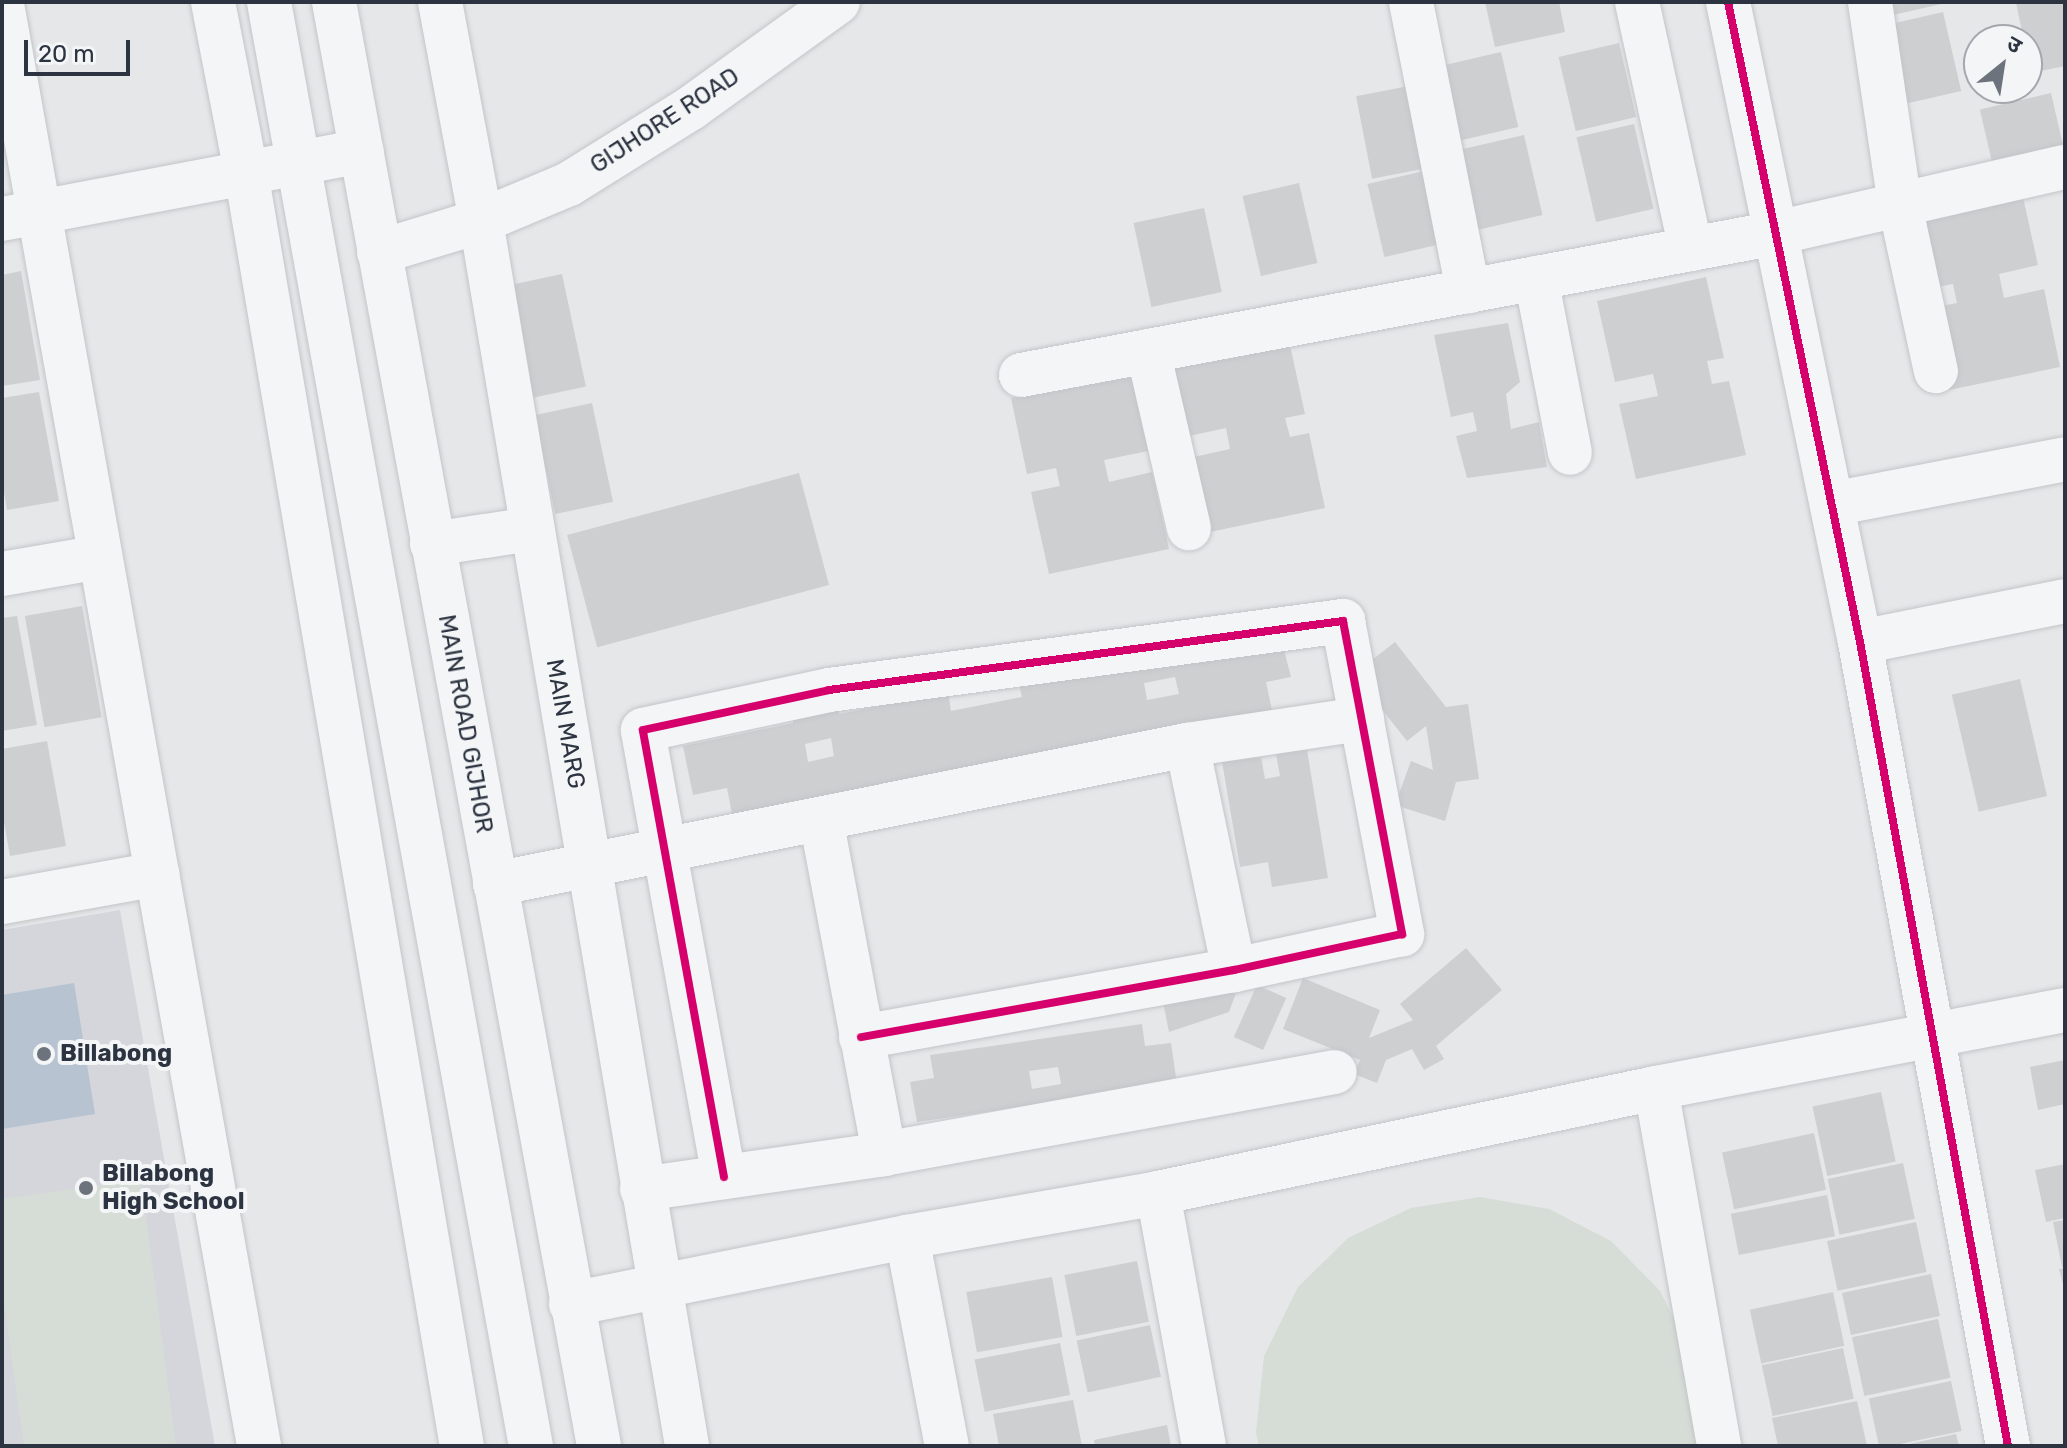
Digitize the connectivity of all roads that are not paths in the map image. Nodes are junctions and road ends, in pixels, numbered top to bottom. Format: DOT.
graph roads {
  1 [pos="213,2"];
  2 [pos="269,2"];
  3 [pos="334,2"];
  4 [pos="440,2"];
  5 [pos="838,2"];
  6 [pos="1411,2"];
  7 [pos="1637,2"];
  8 [pos="1728,2"];
  9 [pos="1870,2"];
  10 [pos="2,4"];
  11 [pos="362,151"];
  12 [pos="298,163"];
  13 [pos="246,172"];
  14 [pos="2064,172"];
  15 [pos="1900,205"];
  16 [pos="20,216"];
  17 [pos="481,221"];
  18 [pos="1776,233"];
  19 [pos="1691,249"];
  20 [pos="379,252"];
  21 [pos="1536,278"];
  22 [pos="1468,291"];
  23 [pos="1148,351"];
  24 [pos="1936,371"];
  25 [pos="1021,375"];
  26 [pos="1570,453"];
  27 [pos="2065,459"];
  28 [pos="1832,504"];
  29 [pos="1189,528"];
  30 [pos="531,529"];
  31 [pos="432,544"];
  32 [pos="100,557"];
  33 [pos="2,574"];
  34 [pos="2065,601"];
  35 [pos="1860,642"];
  36 [pos="1362,719"];
  37 [pos="1187,745"];
  38 [pos="821,819"];
  39 [pos="665,849"];
  40 [pos="589,864"];
  41 [pos="157,874"];
  42 [pos="495,884"];
  43 [pos="2,902"];
  44 [pos="1234,970"];
  45 [pos="2065,1010"];
  46 [pos="861,1037"];
  47 [pos="1933,1037"];
  48 [pos="1335,1072"];
  49 [pos="1656,1088"];
  50 [pos="884,1154"];
  51 [pos="724,1177"];
  52 [pos="642,1189"];
  53 [pos="1158,1193"];
  54 [pos="907,1237"];
  55 [pos="659,1288"];
  56 [pos="571,1304"];
  57 [pos="259,1446"];
  58 [pos="462,1446"];
  59 [pos="531,1446"];
  60 [pos="599,1446"];
  61 [pos="687,1446"];
  62 [pos="947,1446"];
  63 [pos="1204,1446"];
  64 [pos="1719,1446"];
  65 [pos="2008,1446"];
  1 -- 13 [label="street"];
  2 -- 12 [label="street"];
  3 -- 11 [label="street, MAIN ROAD GIJHOR"];
  4 -- 17 [label="street, MAIN MARG"];
  5 -- 17 [label="street, GIJHORE ROAD"];
  6 -- 22 [label="street"];
  7 -- 19 [label="street"];
  8 -- 18 [label="street"];
  9 -- 15 [label="street"];
  10 -- 16 [label="street"];
  11 -- 12 [label="street"];
  11 -- 20 [label="street, MAIN ROAD GIJHOR"];
  12 -- 13 [label="street"];
  12 -- 59 [label="street"];
  13 -- 16 [label="street"];
  13 -- 58 [label="street"];
  14 -- 15 [label="street"];
  15 -- 18 [label="street"];
  15 -- 24 [label="street"];
  16 -- 32 [label="street"];
  17 -- 20 [label="street, GIJHORE ROAD"];
  17 -- 30 [label="street, MAIN MARG"];
  18 -- 19 [label="street"];
  18 -- 28 [label="street"];
  19 -- 21 [label="street"];
  20 -- 31 [label="street, MAIN ROAD GIJHOR"];
  21 -- 22 [label="street"];
  21 -- 26 [label="street"];
  22 -- 23 [label="street"];
  23 -- 25 [label="street"];
  23 -- 29 [label="street"];
  27 -- 28 [label="street"];
  28 -- 35 [label="street"];
  30 -- 31 [label="street"];
  30 -- 40 [label="street, MAIN MARG"];
  31 -- 42 [label="street, MAIN ROAD GIJHOR"];
  32 -- 33 [label="street"];
  32 -- 41 [label="street"];
  34 -- 35 [label="street"];
  35 -- 47 [label="street"];
  36 -- 37 [label="street"];
  36 -- 39 [label="street"];
  36 -- 44 [label="street"];
  37 -- 38 [label="street"];
  37 -- 44 [label="street"];
  38 -- 39 [label="street"];
  38 -- 46 [label="street"];
  39 -- 40 [label="street"];
  39 -- 51 [label="street"];
  40 -- 42 [label="street"];
  40 -- 52 [label="street, MAIN MARG"];
  41 -- 43 [label="street"];
  41 -- 57 [label="street"];
  42 -- 56 [label="street, MAIN ROAD GIJHOR"];
  44 -- 46 [label="street"];
  45 -- 47 [label="street"];
  46 -- 50 [label="street"];
  47 -- 49 [label="street"];
  47 -- 65 [label="street"];
  48 -- 50 [label="street"];
  49 -- 53 [label="street"];
  49 -- 64 [label="street"];
  50 -- 51 [label="street"];
  51 -- 52 [label="street"];
  52 -- 55 [label="street, MAIN MARG"];
  53 -- 54 [label="street"];
  53 -- 63 [label="street"];
  54 -- 55 [label="street"];
  54 -- 62 [label="street"];
  55 -- 56 [label="street"];
  55 -- 61 [label="street, MAIN MARG"];
  56 -- 60 [label="street, MAIN ROAD GIJHOR"];
}
